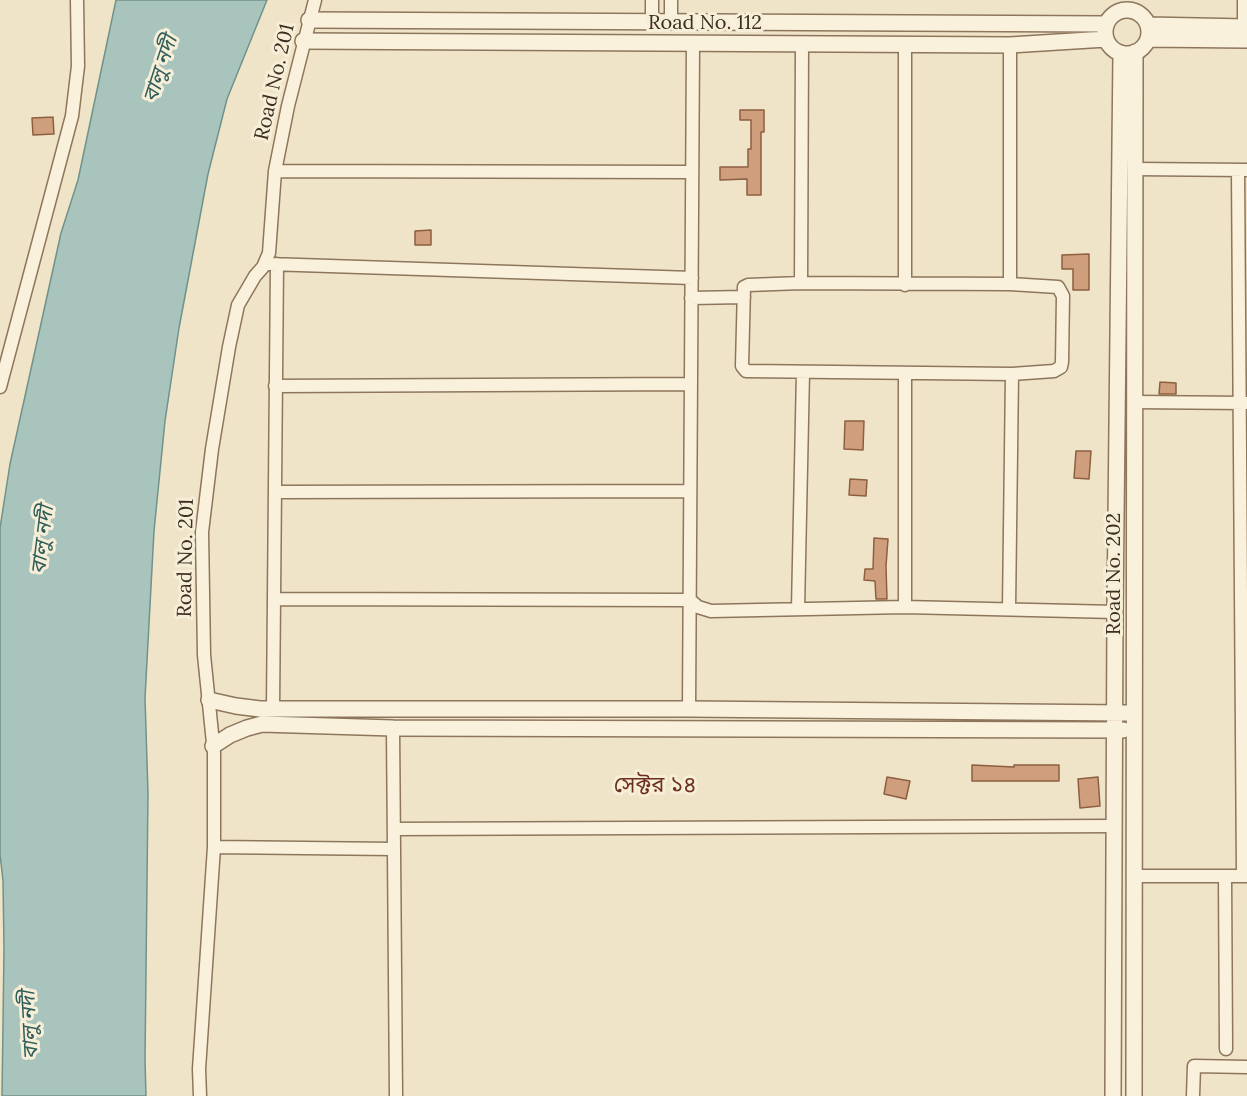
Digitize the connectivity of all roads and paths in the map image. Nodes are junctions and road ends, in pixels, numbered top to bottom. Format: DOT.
graph roads {
  1 [pos="78,0"];
  2 [pos="315,0"];
  3 [pos="652,0"];
  4 [pos="670,0"];
  5 [pos="1244,0"];
  6 [pos="1128,5"];
  7 [pos="309,20"];
  8 [pos="652,23"];
  9 [pos="670,23"];
  10 [pos="693,23"];
  11 [pos="1106,32"];
  12 [pos="1148,32"];
  13 [pos="1246,32"];
  14 [pos="303,41"];
  15 [pos="693,44"];
  16 [pos="802,45"];
  17 [pos="905,45"];
  18 [pos="1010,45"];
  19 [pos="1128,52"];
  20 [pos="1136,169"];
  21 [pos="1242,170"];
  22 [pos="275,171"];
  23 [pos="692,172"];
  24 [pos="271,264"];
  25 [pos="692,278"];
  26 [pos="801,284"];
  27 [pos="1010,284"];
  28 [pos="904,285"];
  29 [pos="744,297"];
  30 [pos="692,298"];
  31 [pos="803,372"];
  32 [pos="904,374"];
  33 [pos="1012,374"];
  34 [pos="691,384"];
  35 [pos="275,386"];
  36 [pos="0,387"];
  37 [pos="1135,402"];
  38 [pos="1243,403"];
  39 [pos="690,491"];
  40 [pos="276,492"];
  41 [pos="274,599"];
  42 [pos="690,600"];
  43 [pos="905,607"];
  44 [pos="1009,608"];
  45 [pos="798,609"];
  46 [pos="1115,612"];
  47 [pos="208,700"];
  48 [pos="273,708"];
  49 [pos="689,709"];
  50 [pos="1115,713"];
  51 [pos="1135,713"];
  52 [pos="393,728"];
  53 [pos="1115,730"];
  54 [pos="1135,730"];
  55 [pos="213,746"];
  56 [pos="1115,826"];
  57 [pos="394,829"];
  58 [pos="214,847"];
  59 [pos="394,849"];
  60 [pos="1114,866"];
  61 [pos="1134,871"];
  62 [pos="1225,876"];
  63 [pos="1245,876"];
  64 [pos="1226,1049"];
  65 [pos="1247,1066"];
  66 [pos="200,1096"];
  67 [pos="396,1096"];
  68 [pos="1113,1096"];
  69 [pos="1134,1096"];
  70 [pos="1193,1096"];
  1 -- 36 [label="street"];
  2 -- 7 [label="street, Road No. 201"];
  3 -- 8 [label="street"];
  4 -- 9 [label="street"];
  5 -- 13 [label="street"];
  6 -- 11 [label="street"];
  6 -- 12 [label="street"];
  7 -- 8 [label="street, Road No. 112"];
  7 -- 14 [label="street, Road No. 201"];
  8 -- 9 [label="street, Road No. 112"];
  9 -- 10 [label="street, Road No. 112"];
  10 -- 11 [label="street, Road No. 112"];
  10 -- 15 [label="street"];
  11 -- 18 [label="street, Road No. 112"];
  11 -- 19 [label="street"];
  12 -- 13 [label="street"];
  12 -- 19 [label="street"];
  14 -- 15 [label="street, Road No. 112"];
  14 -- 22 [label="street, Road No. 201"];
  15 -- 16 [label="street, Road No. 112"];
  15 -- 23 [label="street"];
  16 -- 17 [label="street, Road No. 112"];
  16 -- 26 [label="street"];
  17 -- 18 [label="street, Road No. 112"];
  17 -- 28 [label="street"];
  18 -- 27 [label="street"];
  19 -- 20 [label="street, Road No. 202"];
  19 -- 46 [label="street, Road No. 202"];
  20 -- 21 [label="street"];
  20 -- 37 [label="street, Road No. 202"];
  21 -- 38 [label="street"];
  22 -- 23 [label="street"];
  22 -- 24 [label="street, Road No. 201"];
  23 -- 25 [label="street"];
  24 -- 25 [label="street"];
  24 -- 35 [label="street"];
  24 -- 47 [label="street, Road No. 201"];
  25 -- 30 [label="street"];
  26 -- 28 [label="street"];
  26 -- 29 [label="street"];
  27 -- 28 [label="street"];
  27 -- 33 [label="street"];
  29 -- 30 [label="street"];
  29 -- 31 [label="street"];
  30 -- 34 [label="street"];
  31 -- 32 [label="street"];
  31 -- 45 [label="street"];
  32 -- 33 [label="street"];
  32 -- 43 [label="street"];
  33 -- 44 [label="street"];
  34 -- 35 [label="street"];
  34 -- 39 [label="street"];
  35 -- 40 [label="street"];
  37 -- 38 [label="street"];
  37 -- 51 [label="street, Road No. 202"];
  38 -- 63 [label="street"];
  39 -- 40 [label="street"];
  39 -- 42 [label="street"];
  40 -- 41 [label="street"];
  41 -- 42 [label="street"];
  41 -- 48 [label="street"];
  42 -- 45 [label="street"];
  42 -- 49 [label="street"];
  43 -- 44 [label="street"];
  43 -- 45 [label="street"];
  44 -- 46 [label="street"];
  46 -- 50 [label="street, Road No. 202"];
  47 -- 48 [label="street"];
  47 -- 55 [label="street, Road No. 201"];
  48 -- 49 [label="street"];
  49 -- 50 [label="street"];
  50 -- 51 [label="street"];
  50 -- 53 [label="street, Road No. 202"];
  51 -- 54 [label="street, Road No. 202"];
  52 -- 53 [label="street"];
  52 -- 55 [label="street"];
  52 -- 57 [label="street"];
  53 -- 54 [label="street"];
  53 -- 56 [label="street, Road No. 202"];
  54 -- 61 [label="street, Road No. 202"];
  55 -- 58 [label="street, Road No. 201"];
  56 -- 57 [label="street"];
  56 -- 60 [label="street, Road No. 202"];
  57 -- 59 [label="street"];
  58 -- 59 [label="street"];
  58 -- 66 [label="street, Road No. 201"];
  59 -- 67 [label="street"];
  60 -- 61 [label="street"];
  60 -- 68 [label="street, Road No. 202"];
  61 -- 62 [label="street"];
  61 -- 69 [label="street, Road No. 202"];
  62 -- 63 [label="street"];
  62 -- 64 [label="street"];
  65 -- 70 [label="street"];
}
